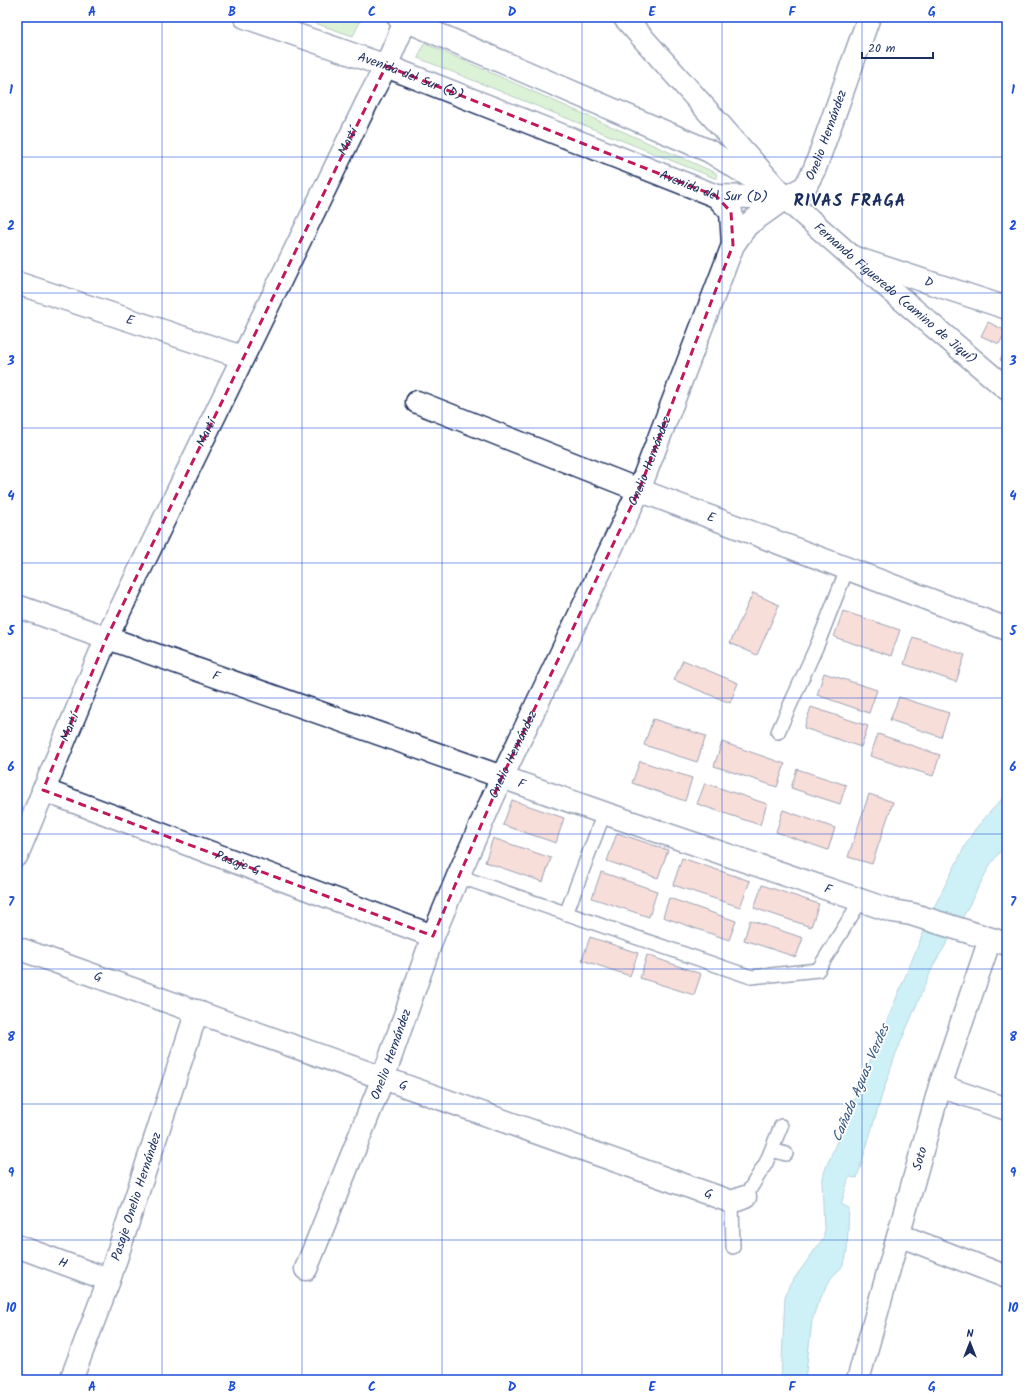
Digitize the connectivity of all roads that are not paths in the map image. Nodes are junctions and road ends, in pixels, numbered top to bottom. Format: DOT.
graph roads {
  1 [pos="245,17"];
  2 [pos="624,17"];
  3 [pos="869,17"];
  4 [pos="404,18"];
  5 [pos="386,66"];
  6 [pos="721,126"];
  7 [pos="710,151"];
  8 [pos="716,196"];
  9 [pos="785,198"];
  10 [pos="733,245"];
  11 [pos="852,257"];
  12 [pos="17,283"];
  13 [pos="1007,308"];
  14 [pos="242,357"];
  15 [pos="1007,389"];
  16 [pos="417,402"];
  17 [pos="639,490"];
  18 [pos="847,569"];
  19 [pos="17,606"];
  20 [pos="1007,629"];
  21 [pos="107,637"];
  22 [pos="778,732"];
  23 [pos="502,777"];
  24 [pos="43,790"];
  25 [pos="604,813"];
  26 [pos="17,855"];
  27 [pos="458,876"];
  28 [pos="861,900"];
  29 [pos="566,914"];
  30 [pos="433,936"];
  31 [pos="999,941"];
  32 [pos="17,948"];
  33 [pos="197,1011"];
  34 [pos="383,1078"];
  35 [pos="940,1086"];
  36 [pos="1007,1109"];
  37 [pos="782,1126"];
  38 [pos="772,1150"];
  39 [pos="786,1154"];
  40 [pos="738,1199"];
  41 [pos="898,1235"];
  42 [pos="17,1246"];
  43 [pos="733,1247"];
  44 [pos="306,1269"];
  45 [pos="1007,1277"];
  46 [pos="109,1280"];
  47 [pos="71,1380"];
  48 [pos="858,1380"];
  1 -- 5 [label="street, Avenida del Sur (D)"];
  2 -- 6 [label="street, Fernando Figueredo (camino de Jiquí)"];
  3 -- 9 [label="street, Onelio Hernández"];
  4 -- 5 [label="street, Martí"];
  4 -- 7 [label="street, Avenida del Sur (D)"];
  5 -- 8 [label="street, Avenida del Sur (D)"];
  5 -- 14 [label="street, Martí"];
  6 -- 7 [label="street"];
  6 -- 9 [label="street, Fernando Figueredo (camino de Jiquí)"];
  7 -- 9 [label="street, Avenida del Sur (D)"];
  8 -- 9 [label="street, Avenida del Sur (D)"];
  8 -- 10 [label="street, Onelio Hernández"];
  9 -- 10 [label="street, Onelio Hernández"];
  9 -- 11 [label="street, Fernando Figueredo (camino de Jiquí)"];
  10 -- 17 [label="street, Onelio Hernández"];
  11 -- 13 [label="street, D"];
  11 -- 15 [label="street, Fernando Figueredo (camino de Jiquí)"];
  12 -- 14 [label="street, E"];
  14 -- 21 [label="street, Martí"];
  16 -- 17 [label="street, E"];
  17 -- 18 [label="street, E"];
  17 -- 23 [label="street, Onelio Hernández"];
  18 -- 20 [label="street, E"];
  18 -- 22 [label="lane"];
  19 -- 21 [label="street, F"];
  21 -- 23 [label="street, F"];
  21 -- 24 [label="street, Martí"];
  23 -- 25 [label="street, F"];
  23 -- 27 [label="street, Onelio Hernández"];
  24 -- 26 [label="street, Martí"];
  24 -- 30 [label="street, Pasaje G"];
  25 -- 28 [label="street, F"];
  25 -- 29 [label="lane"];
  27 -- 29 [label="lane"];
  27 -- 30 [label="street, Onelio Hernández"];
  28 -- 29 [label="lane"];
  28 -- 31 [label="street, F"];
  30 -- 34 [label="street, Onelio Hernández"];
  31 -- 35 [label="street, Soto"];
  32 -- 33 [label="street, G"];
  33 -- 34 [label="street, G"];
  33 -- 46 [label="street, Pasaje Onelio Hernández"];
  34 -- 40 [label="street, G"];
  34 -- 44 [label="street, Onelio Hernández"];
  35 -- 36 [label="street"];
  35 -- 41 [label="street, Soto"];
  37 -- 38 [label="lane"];
  38 -- 39 [label="lane"];
  38 -- 40 [label="lane"];
  40 -- 43 [label="lane"];
  41 -- 45 [label="street"];
  41 -- 48 [label="street, Soto"];
  42 -- 46 [label="street, H"];
  46 -- 47 [label="street, Pasaje Onelio Hernández"];
}
